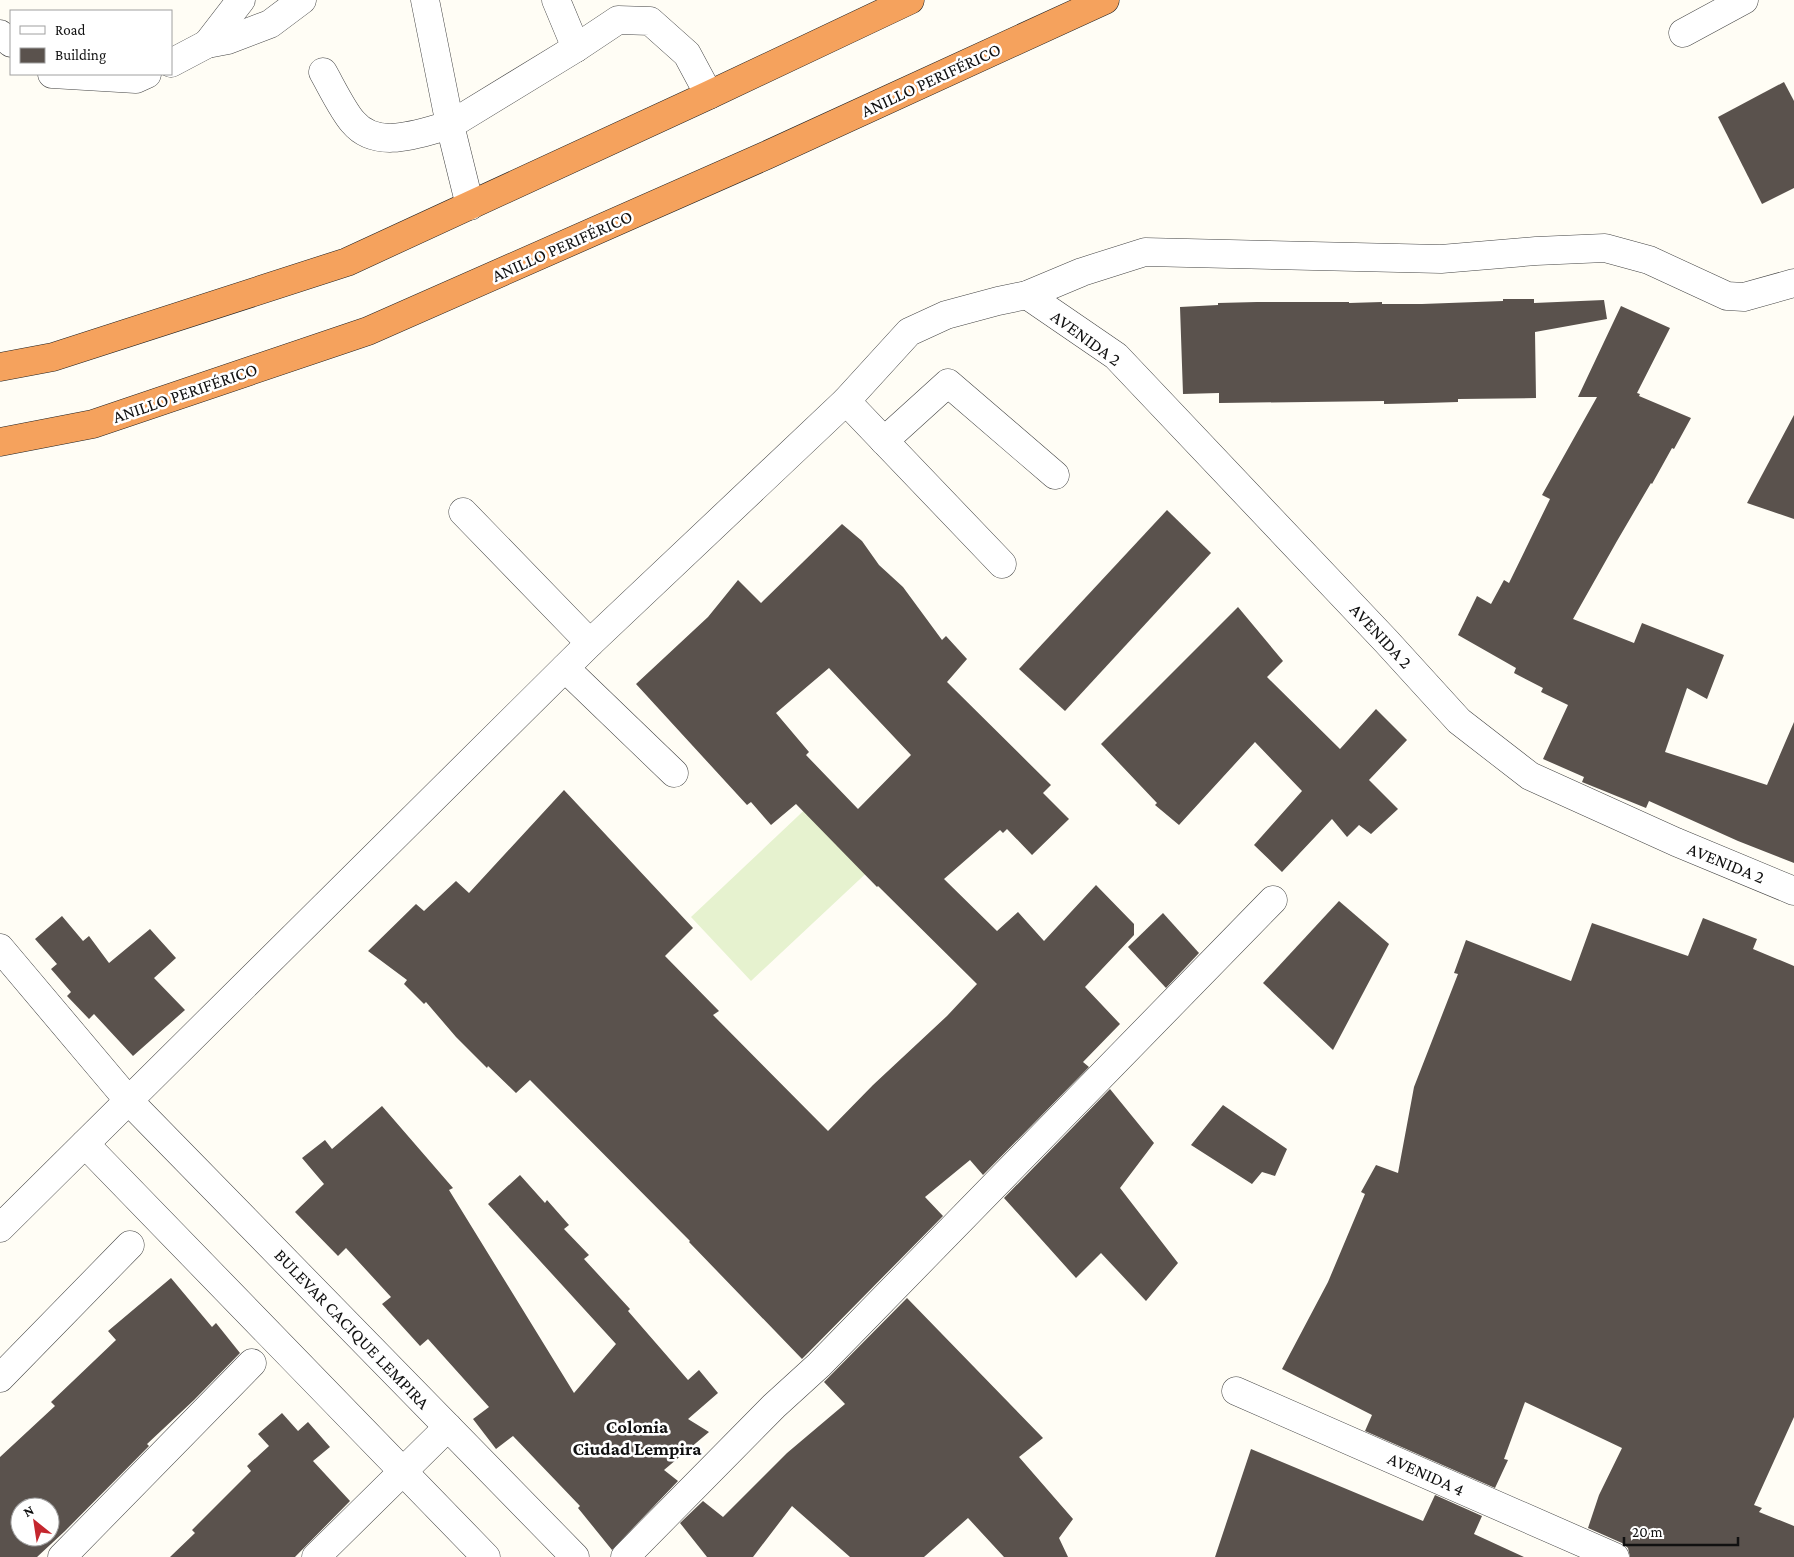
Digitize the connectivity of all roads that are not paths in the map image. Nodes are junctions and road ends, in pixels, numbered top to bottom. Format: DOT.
graph roads {
  1 [pos="241,0"];
  2 [pos="302,0"];
  3 [pos="425,0"];
  4 [pos="556,0"];
  5 [pos="910,0"];
  6 [pos="1105,0"];
  7 [pos="1744,0"];
  8 [pos="1683,33"];
  9 [pos="0,34"];
  10 [pos="10,42"];
  11 [pos="207,44"];
  12 [pos="576,48"];
  13 [pos="172,62"];
  14 [pos="323,72"];
  15 [pos="69,75"];
  16 [pos="145,75"];
  17 [pos="709,96"];
  18 [pos="450,125"];
  19 [pos="470,206"];
  20 [pos="1794,283"];
  21 [pos="1026,295"];
  22 [pos="0,367"];
  23 [pos="846,401"];
  24 [pos="0,442"];
  25 [pos="884,442"];
  26 [pos="1055,475"];
  27 [pos="463,512"];
  28 [pos="1002,564"];
  29 [pos="590,643"];
  30 [pos="565,668"];
  31 [pos="674,773"];
  32 [pos="1794,891"];
  33 [pos="1273,900"];
  34 [pos="0,948"];
  35 [pos="129,1101"];
  36 [pos="85,1144"];
  37 [pos="0,1228"];
  38 [pos="130,1245"];
  39 [pos="252,1362"];
  40 [pos="0,1378"];
  41 [pos="1236,1391"];
  42 [pos="448,1427"];
  43 [pos="403,1471"];
  44 [pos="62,1557"];
  45 [pos="316,1557"];
  46 [pos="486,1557"];
  47 [pos="575,1557"];
  48 [pos="625,1557"];
  49 [pos="1615,1557"];
  1 -- 11 [label="street"];
  2 -- 11 [label="street"];
  3 -- 18 [label="street"];
  4 -- 12 [label="street"];
  5 -- 17 [label="highway"];
  6 -- 24 [label="highway, ANILLO PERIFÉRICO"];
  7 -- 8 [label="street"];
  9 -- 10 [label="street"];
  11 -- 13 [label="street"];
  12 -- 17 [label="street"];
  12 -- 18 [label="street"];
  14 -- 18 [label="street"];
  15 -- 16 [label="street"];
  17 -- 19 [label="highway"];
  18 -- 19 [label="street"];
  19 -- 22 [label="highway"];
  20 -- 21 [label="street"];
  21 -- 23 [label="street"];
  21 -- 32 [label="street, AVENIDA 2"];
  23 -- 25 [label="street"];
  23 -- 29 [label="street"];
  25 -- 26 [label="street"];
  25 -- 28 [label="street"];
  27 -- 29 [label="street"];
  29 -- 30 [label="street"];
  30 -- 31 [label="street"];
  30 -- 35 [label="street"];
  33 -- 48 [label="street"];
  34 -- 35 [label="street, BULEVAR CACIQUE LEMPIRA"];
  35 -- 36 [label="street"];
  35 -- 42 [label="street, BULEVAR CACIQUE LEMPIRA"];
  36 -- 37 [label="street"];
  36 -- 43 [label="street"];
  38 -- 40 [label="street"];
  39 -- 44 [label="street"];
  41 -- 49 [label="street, AVENIDA 4"];
  42 -- 43 [label="street"];
  42 -- 47 [label="street, BULEVAR CACIQUE LEMPIRA"];
  43 -- 45 [label="street"];
  43 -- 46 [label="street"];
}
